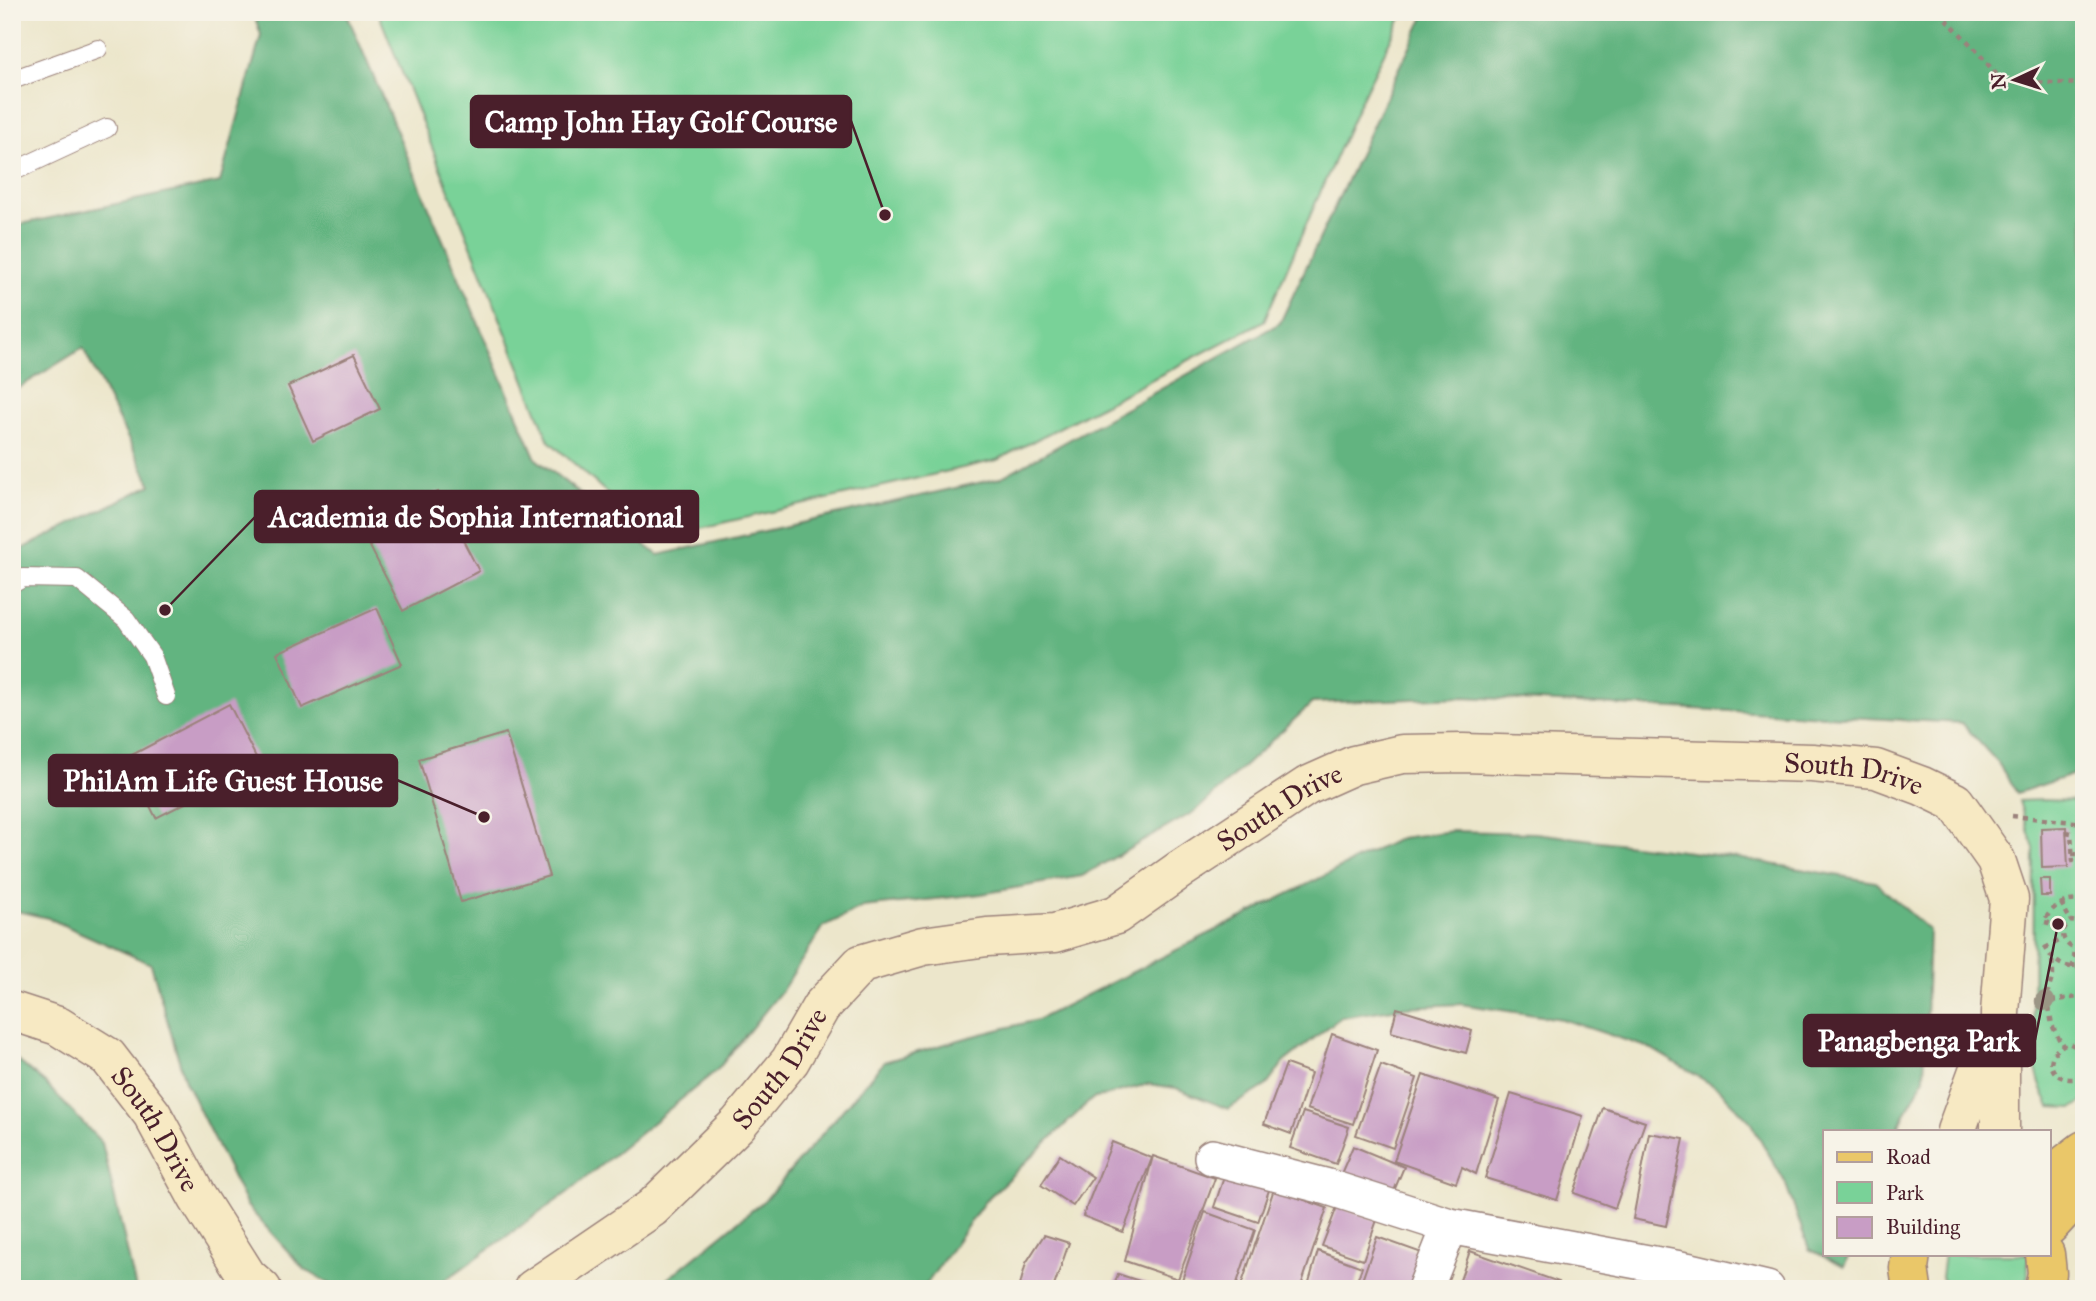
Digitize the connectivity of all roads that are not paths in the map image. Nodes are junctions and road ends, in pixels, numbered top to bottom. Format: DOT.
graph roads {
  1 [pos="98,49"];
  2 [pos="12,80"];
  3 [pos="107,128"];
  4 [pos="12,172"];
  5 [pos="12,584"];
  6 [pos="166,696"];
  7 [pos="12,1011"];
  8 [pos="2000,1013"];
  9 [pos="1956,1130"];
  10 [pos="2000,1130"];
  11 [pos="2084,1150"];
  12 [pos="1212,1157"];
  13 [pos="2050,1176"];
  14 [pos="2084,1188"];
  15 [pos="2050,1225"];
  16 [pos="1450,1226"];
  17 [pos="1687,1280"];
  18 [pos="262,1289"];
  19 [pos="533,1289"];
  20 [pos="1425,1289"];
  21 [pos="1767,1289"];
  1 -- 2 [label="lane"];
  3 -- 4 [label="lane"];
  5 -- 6 [label="lane"];
  7 -- 18 [label="main road, South Drive"];
  8 -- 9 [label="main road, South Drive"];
  8 -- 10 [label="main road, South Drive"];
  8 -- 19 [label="main road, South Drive"];
  11 -- 13 [label="main road"];
  12 -- 16 [label="street"];
  14 -- 15 [label="main road"];
  16 -- 17 [label="street"];
  16 -- 20 [label="street"];
  17 -- 21 [label="street"];
}
